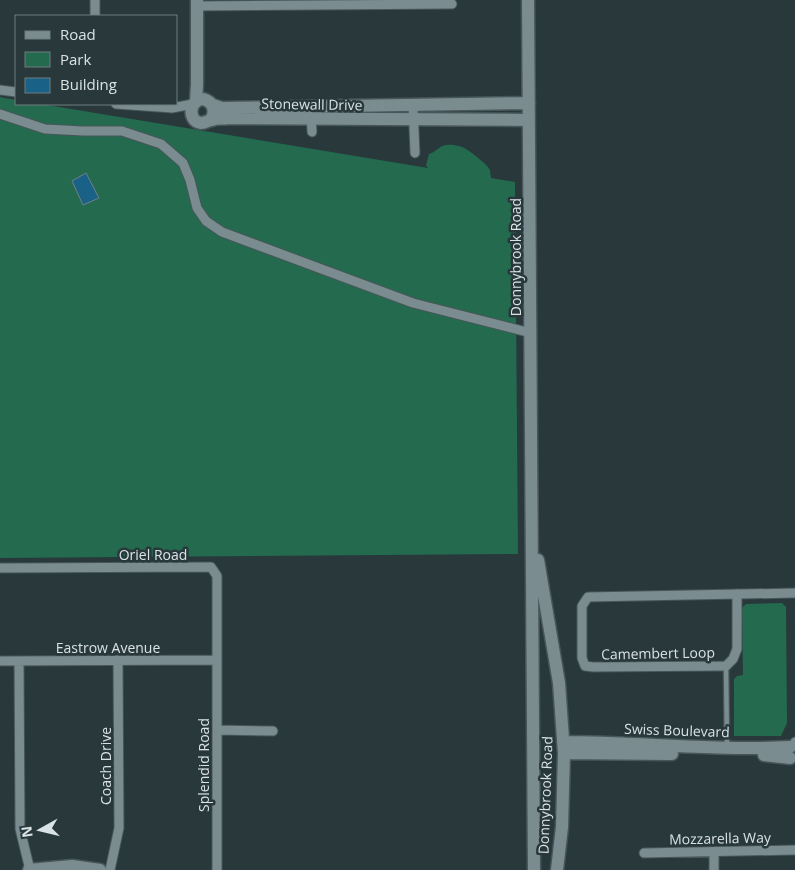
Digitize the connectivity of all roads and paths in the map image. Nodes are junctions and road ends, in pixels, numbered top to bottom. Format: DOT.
graph roads {
  1 [pos="95,0"];
  2 [pos="528,0"];
  3 [pos="402,2"];
  4 [pos="200,3"];
  5 [pos="303,3"];
  6 [pos="452,4"];
  7 [pos="95,15"];
  8 [pos="0,90"];
  9 [pos="15,92"];
  10 [pos="202,103"];
  11 [pos="529,103"];
  12 [pos="130,105"];
  13 [pos="413,105"];
  14 [pos="172,108"];
  15 [pos="0,114"];
  16 [pos="194,119"];
  17 [pos="311,119"];
  18 [pos="414,119"];
  19 [pos="210,120"];
  20 [pos="529,120"];
  21 [pos="415,153"];
  22 [pos="531,332"];
  23 [pos="531,513"];
  24 [pos="0,568"];
  25 [pos="795,593"];
  26 [pos="737,594"];
  27 [pos="118,660"];
  28 [pos="217,660"];
  29 [pos="0,661"];
  30 [pos="19,661"];
  31 [pos="726,666"];
  32 [pos="217,730"];
  33 [pos="273,731"];
  34 [pos="563,747"];
  35 [pos="727,747"];
  36 [pos="793,749"];
  37 [pos="795,850"];
  38 [pos="714,852"];
  39 [pos="644,853"];
  40 [pos="29,870"];
  41 [pos="100,870"];
  42 [pos="110,870"];
  43 [pos="217,870"];
  44 [pos="534,870"];
  45 [pos="557,870"];
  46 [pos="714,870"];
  1 -- 7 [label="street"];
  2 -- 11 [label="street, Donnybrook Road"];
  3 -- 5 [label="street"];
  3 -- 6 [label="street"];
  4 -- 5 [label="street"];
  4 -- 10 [label="street"];
  8 -- 9 [label="street"];
  10 -- 14 [label="street, Stonewall Drive"];
  10 -- 16 [label="street"];
  10 -- 17 [label="street, Stonewall Drive"];
  10 -- 19 [label="street"];
  11 -- 13 [label="street, Stonewall Drive"];
  11 -- 20 [label="street, Donnybrook Road"];
  12 -- 14 [label="street, Stonewall Drive"];
  13 -- 17 [label="street, Stonewall Drive"];
  13 -- 18 [label="street"];
  14 -- 16 [label="street, Stonewall Drive"];
  15 -- 22 [label="street"];
  16 -- 19 [label="street"];
  17 -- 18 [label="street, Stonewall Drive"];
  17 -- 19 [label="street, Stonewall Drive"];
  18 -- 20 [label="street, Stonewall Drive"];
  18 -- 21 [label="street"];
  20 -- 22 [label="street, Donnybrook Road"];
  22 -- 23 [label="street, Donnybrook Road"];
  23 -- 34 [label="street, Donnybrook Road"];
  23 -- 44 [label="street, Donnybrook Road"];
  24 -- 28 [label="street, Oriel Road"];
  25 -- 26 [label="street, Camembert Loop"];
  26 -- 31 [label="street, Camembert Loop"];
  26 -- 31 [label="street, Camembert Loop"];
  27 -- 28 [label="street, Eastrow Avenue"];
  27 -- 30 [label="street, Eastrow Avenue"];
  27 -- 42 [label="street, Coach Drive"];
  28 -- 32 [label="street, Splendid Road"];
  29 -- 30 [label="street, Eastrow Avenue"];
  30 -- 40 [label="street"];
  31 -- 35 [label="lane"];
  32 -- 33 [label="street"];
  32 -- 43 [label="street, Splendid Road"];
  34 -- 35 [label="street, Swiss Boulevard"];
  34 -- 36 [label="street, Swiss Boulevard"];
  34 -- 45 [label="street, Donnybrook Road"];
  35 -- 36 [label="street, Swiss Boulevard"];
  37 -- 38 [label="street, Mozzarella Way"];
  38 -- 39 [label="street, Mozzarella Way"];
  38 -- 46 [label="street"];
  40 -- 41 [label="street"];
}
